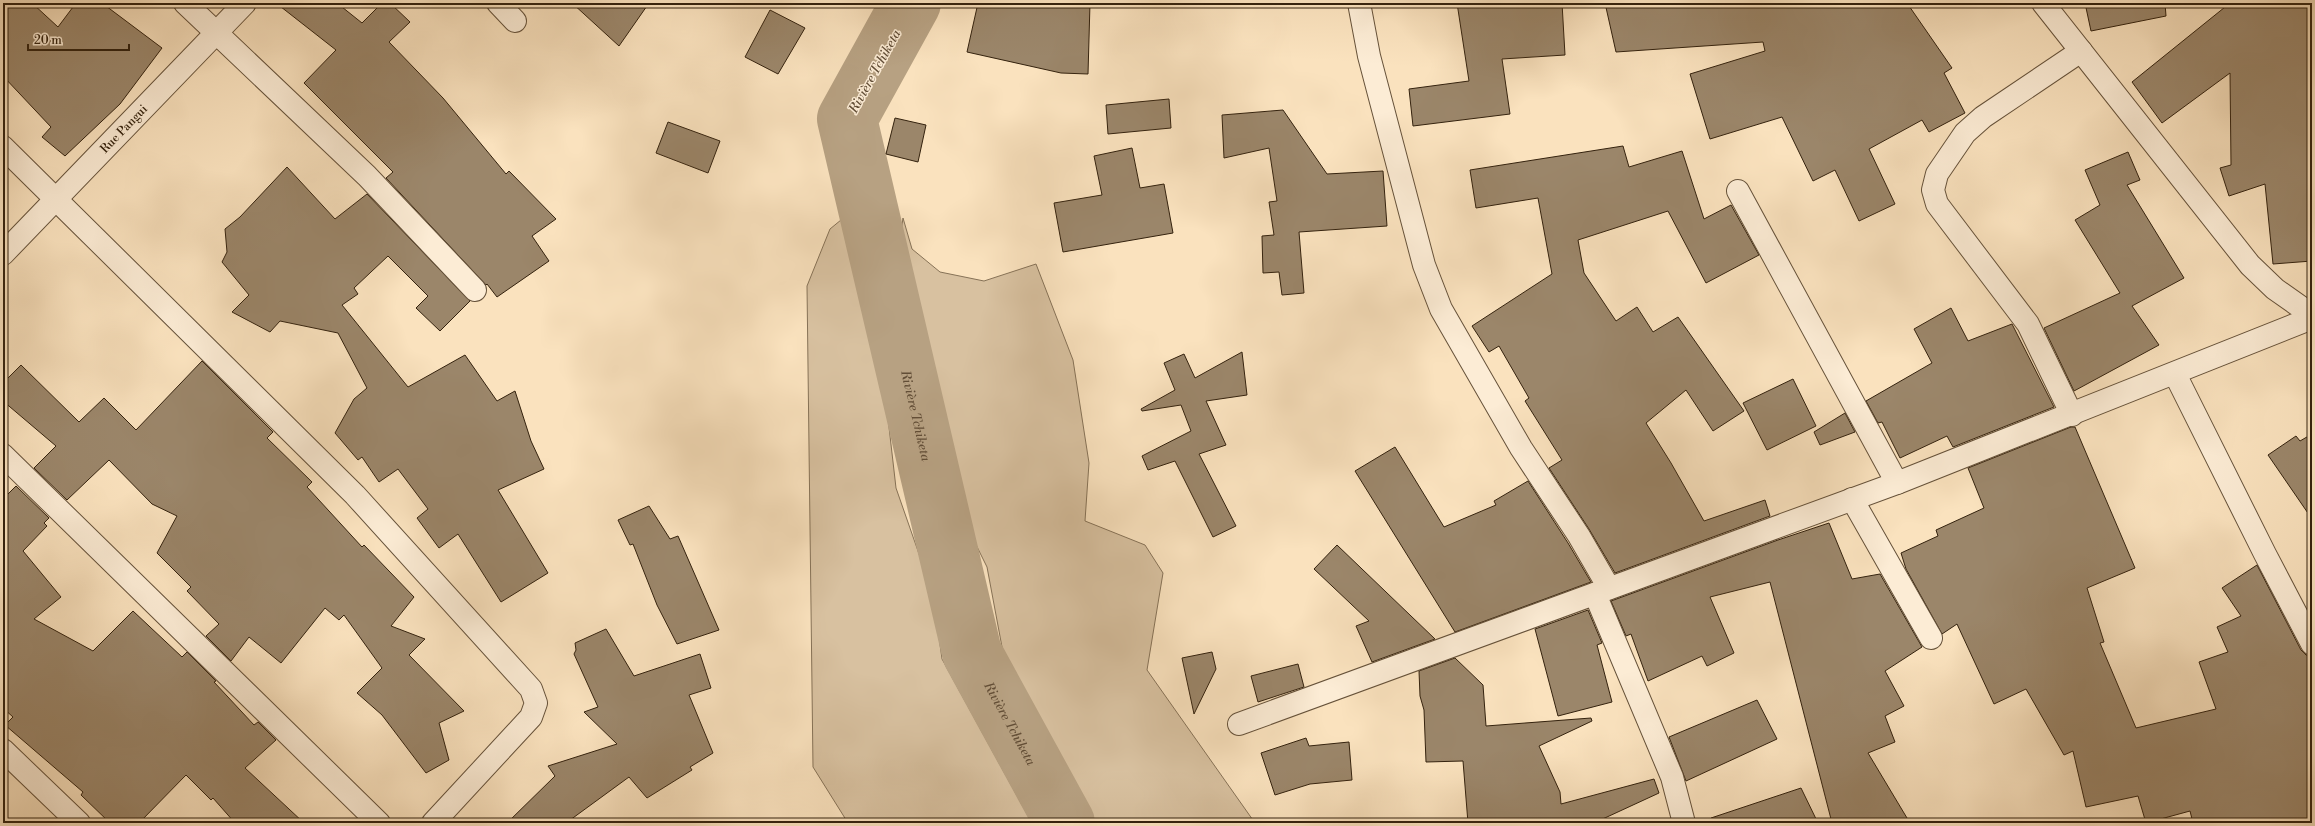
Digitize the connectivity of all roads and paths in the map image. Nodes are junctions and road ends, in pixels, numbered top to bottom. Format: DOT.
graph roads {
  1 [pos="186,3"];
  2 [pos="245,3"];
  3 [pos="498,3"];
  4 [pos="1359,3"];
  5 [pos="2043,3"];
  6 [pos="515,21"];
  7 [pos="215,32"];
  8 [pos="2080,51"];
  9 [pos="3,147"];
  10 [pos="1738,191"];
  11 [pos="56,200"];
  12 [pos="3,254"];
  13 [pos="475,290"];
  14 [pos="2312,315"];
  15 [pos="2312,318"];
  16 [pos="2175,374"];
  17 [pos="2072,415"];
  18 [pos="3,455"];
  19 [pos="1897,483"];
  20 [pos="1852,499"];
  21 [pos="1602,591"];
  22 [pos="1931,638"];
  23 [pos="2312,644"];
  24 [pos="1239,724"];
  25 [pos="3,750"];
  26 [pos="79,823"];
  27 [pos="379,823"];
  28 [pos="433,823"];
  29 [pos="1684,823"];
  1 -- 7 [label="street"];
  2 -- 7 [label="street, Rue Pangui"];
  3 -- 6 [label="street"];
  4 -- 21 [label="street"];
  5 -- 8 [label="street"];
  7 -- 11 [label="street, Rue Pangui"];
  7 -- 13 [label="street"];
  8 -- 14 [label="street"];
  8 -- 17 [label="street"];
  9 -- 11 [label="street"];
  10 -- 19 [label="street"];
  11 -- 12 [label="street, Rue Pangui"];
  11 -- 28 [label="street"];
  15 -- 16 [label="street"];
  16 -- 17 [label="street"];
  16 -- 23 [label="street"];
  17 -- 19 [label="street"];
  18 -- 27 [label="street"];
  19 -- 20 [label="street"];
  20 -- 21 [label="street"];
  20 -- 22 [label="street"];
  21 -- 24 [label="street"];
  21 -- 29 [label="street"];
  25 -- 26 [label="street"];
}
